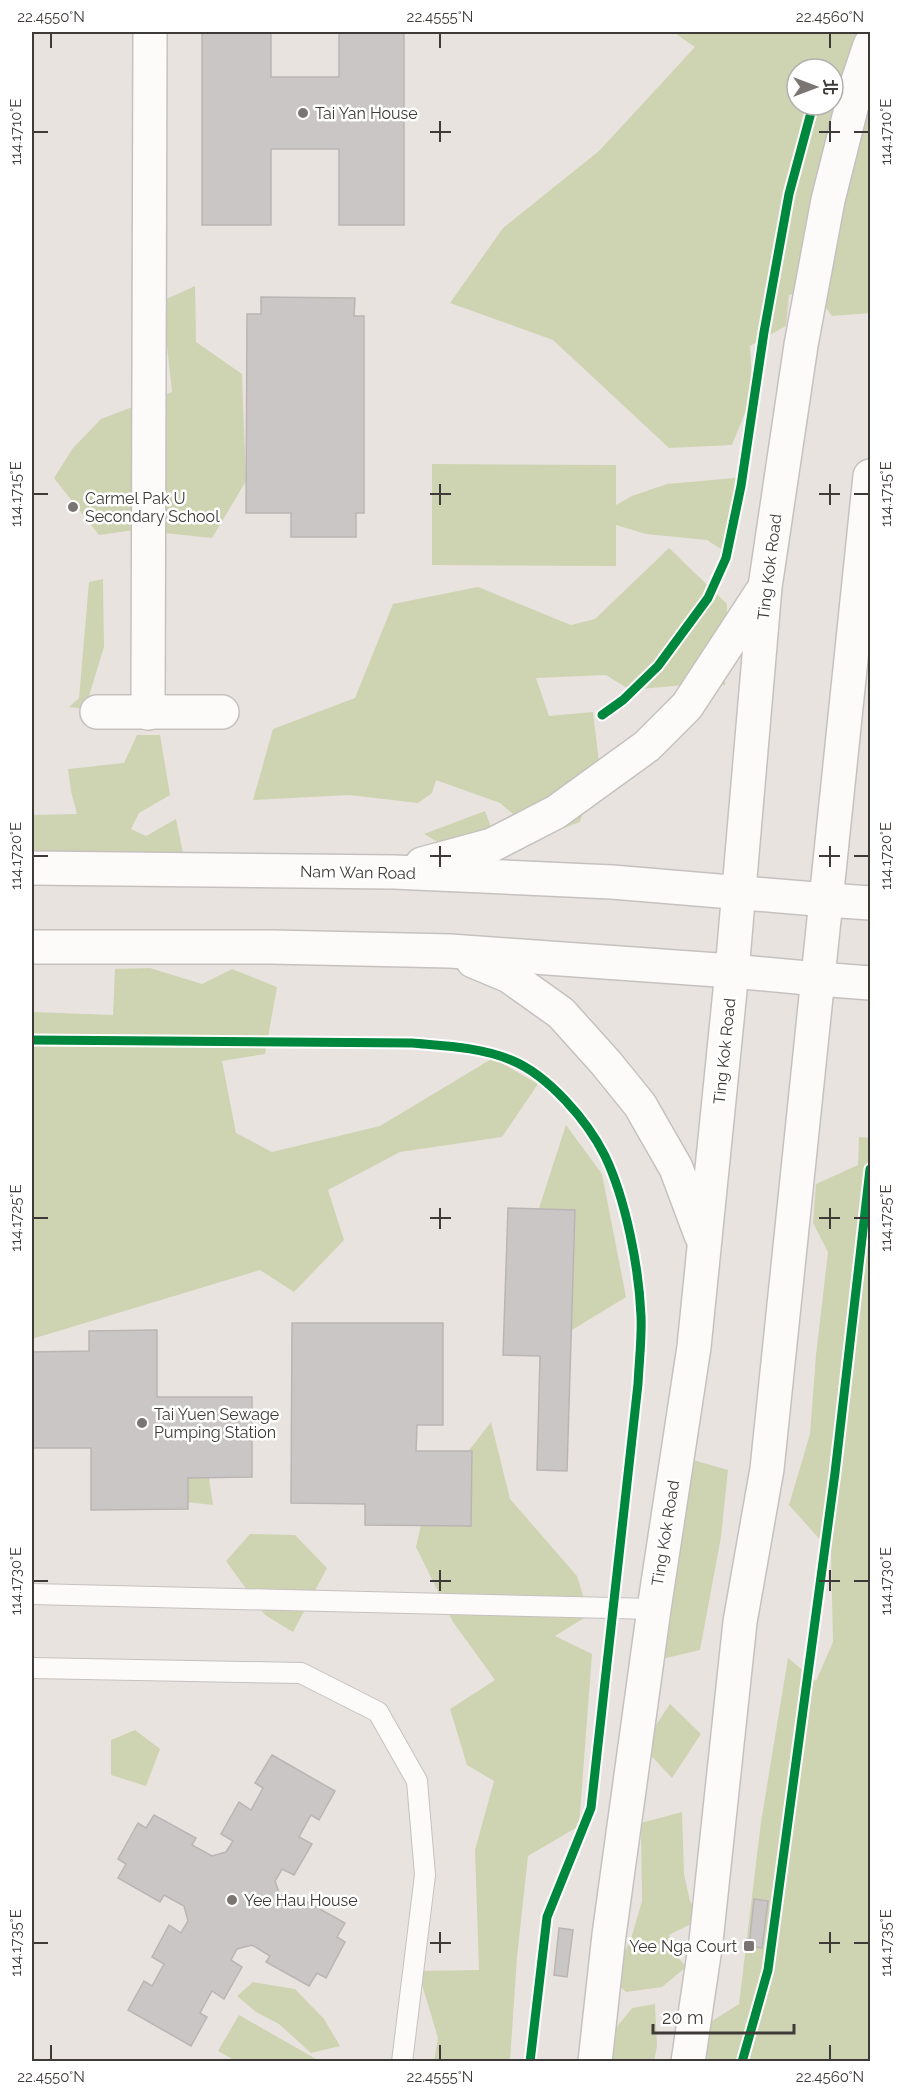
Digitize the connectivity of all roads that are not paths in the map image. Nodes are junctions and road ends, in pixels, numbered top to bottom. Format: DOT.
graph roads {
  1 [pos="150,32"];
  2 [pos="870,45"];
  3 [pos="870,476"];
  4 [pos="765,587"];
  5 [pos="97,712"];
  6 [pos="222,712"];
  7 [pos="148,713"];
  8 [pos="32,868"];
  9 [pos="394,872"];
  10 [pos="738,892"];
  11 [pos="827,900"];
  12 [pos="870,903"];
  13 [pos="32,947"];
  14 [pos="450,951"];
  15 [pos="732,971"];
  16 [pos="818,979"];
  17 [pos="870,983"];
  18 [pos="704,1243"];
  19 [pos="32,1594"];
  20 [pos="654,1609"];
  21 [pos="32,1668"];
  22 [pos="402,2061"];
  23 [pos="595,2061"];
  24 [pos="688,2061"];
  1 -- 7 [label="main road"];
  2 -- 4 [label="main road, Ting Kok Road"];
  3 -- 11 [label="main road"];
  4 -- 9 [label="main road"];
  4 -- 10 [label="main road, Ting Kok Road"];
  5 -- 7 [label="main road"];
  6 -- 7 [label="main road"];
  8 -- 9 [label="main road, Nam Wan Road"];
  9 -- 10 [label="main road, Nam Wan Road"];
  10 -- 11 [label="main road, Nam Wan Road"];
  10 -- 15 [label="main road, Ting Kok Road"];
  11 -- 12 [label="main road, Nam Wan Road"];
  11 -- 16 [label="main road"];
  13 -- 14 [label="main road"];
  14 -- 15 [label="main road"];
  14 -- 18 [label="main road"];
  15 -- 16 [label="main road"];
  15 -- 18 [label="main road, Ting Kok Road"];
  16 -- 17 [label="main road"];
  16 -- 24 [label="main road"];
  18 -- 20 [label="main road, Ting Kok Road"];
  19 -- 20 [label="lane"];
  20 -- 23 [label="main road, Ting Kok Road"];
  21 -- 22 [label="lane"];
}
